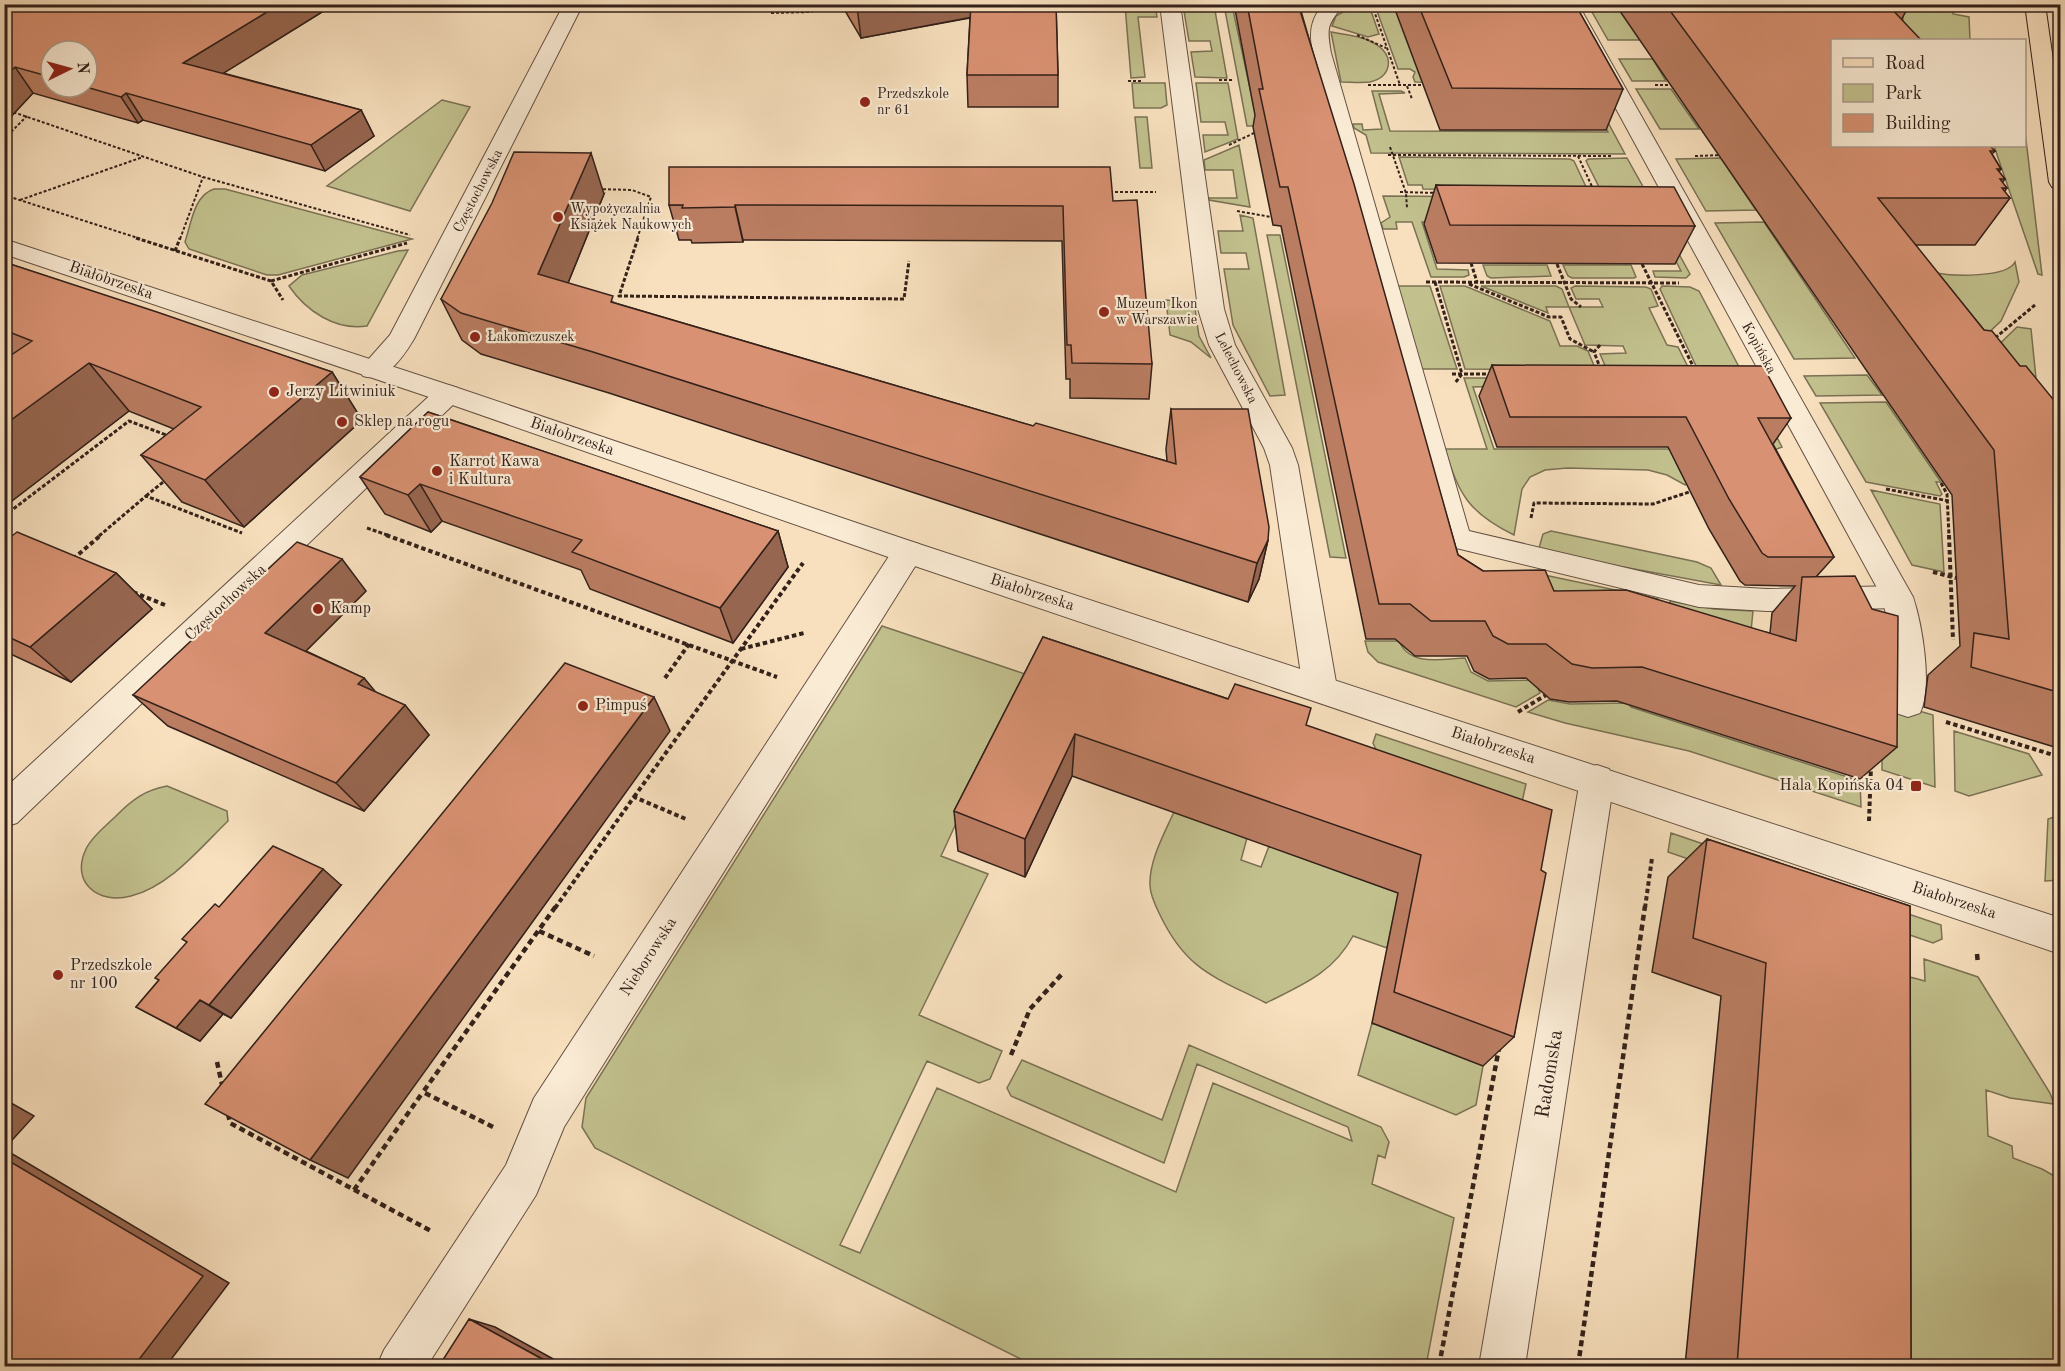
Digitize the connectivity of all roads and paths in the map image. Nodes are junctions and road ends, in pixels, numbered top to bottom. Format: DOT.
graph roads {
  1 [pos="574,4"];
  2 [pos="849,4"];
  3 [pos="1170,4"];
  4 [pos="1336,4"];
  5 [pos="1372,4"];
  6 [pos="1568,4"];
  7 [pos="2035,4"];
  8 [pos="771,13"];
  9 [pos="1364,85"];
  10 [pos="1400,85"];
  11 [pos="1407,85"];
  12 [pos="1428,85"];
  13 [pos="1412,99"];
  14 [pos="4,109"];
  15 [pos="27,116"];
  16 [pos="1254,133"];
  17 [pos="4,139"];
  18 [pos="1244,139"];
  19 [pos="1383,155"];
  20 [pos="1395,155"];
  21 [pos="1578,156"];
  22 [pos="1620,156"];
  23 [pos="144,157"];
  24 [pos="203,177"];
  25 [pos="2061,182"];
  26 [pos="588,189"];
  27 [pos="1104,192"];
  28 [pos="1160,192"];
  29 [pos="1398,192"];
  30 [pos="1406,193"];
  31 [pos="1442,193"];
  32 [pos="4,195"];
  33 [pos="1596,195"];
  34 [pos="19,200"];
  35 [pos="412,235"];
  36 [pos="411,242"];
  37 [pos="4,246"];
  38 [pos="175,251"];
  39 [pos="909,261"];
  40 [pos="1471,263"];
  41 [pos="1557,264"];
  42 [pos="1642,264"];
  43 [pos="271,281"];
  44 [pos="1426,282"];
  45 [pos="1435,282"];
  46 [pos="1466,282"];
  47 [pos="1477,282"];
  48 [pos="1564,282"];
  49 [pos="1652,282"];
  50 [pos="1687,283"];
  51 [pos="286,304"];
  52 [pos="2035,305"];
  53 [pos="1581,307"];
  54 [pos="1989,343"];
  55 [pos="1600,345"];
  56 [pos="1594,352"];
  57 [pos="372,370"];
  58 [pos="1444,374"];
  59 [pos="1462,374"];
  60 [pos="1498,374"];
  61 [pos="1603,374"];
  62 [pos="1697,375"];
  63 [pos="1453,385"];
  64 [pos="448,394"];
  65 [pos="172,437"];
  66 [pos="171,476"];
  67 [pos="1941,483"];
  68 [pos="1704,487"];
  69 [pos="1882,489"];
  70 [pos="146,496"];
  71 [pos="1950,501"];
  72 [pos="4,516"];
  73 [pos="1530,522"];
  74 [pos="366,527"];
  75 [pos="251,537"];
  76 [pos="908,552"];
  77 [pos="803,563"];
  78 [pos="67,564"];
  79 [pos="130,591"];
  80 [pos="1897,597"];
  81 [pos="173,608"];
  82 [pos="813,631"];
  83 [pos="689,645"];
  84 [pos="740,649"];
  85 [pos="1954,651"];
  86 [pos="731,660"];
  87 [pos="664,678"];
  88 [pos="783,680"];
  89 [pos="1320,688"];
  90 [pos="1546,695"];
  91 [pos="1908,703"];
  92 [pos="1511,716"];
  93 [pos="1942,721"];
  94 [pos="2061,757"];
  95 [pos="1871,764"];
  96 [pos="1597,780"];
  97 [pos="634,797"];
  98 [pos="4,812"];
  99 [pos="691,821"];
  100 [pos="1869,821"];
  101 [pos="1652,858"];
  102 [pos="538,931"];
  103 [pos="2061,936"];
  104 [pos="599,958"];
  105 [pos="1062,974"];
  106 [pos="1501,1042"];
  107 [pos="1011,1055"];
  108 [pos="218,1062"];
  109 [pos="423,1092"];
  110 [pos="224,1093"];
  111 [pos="226,1103"];
  112 [pos="498,1130"];
  113 [pos="354,1190"];
  114 [pos="440,1236"];
  115 [pos="400,1366"];
  116 [pos="1439,1366"];
  117 [pos="1502,1366"];
  118 [pos="1578,1366"];
  1 -- 57 [label="street, Częstochowska"];
  2 -- 8 [label="path"];
  3 -- 89 [label="street, Lelechowska"];
  4 -- 80 [label="lane"];
  5 -- 10 [label="path"];
  6 -- 80 [label="street, Kopińska"];
  7 -- 25 [label="main road"];
  9 -- 10 [label="path"];
  10 -- 11 [label="path"];
  11 -- 12 [label="path"];
  11 -- 13 [label="path"];
  14 -- 15 [label="path"];
  15 -- 17 [label="path"];
  15 -- 23 [label="path"];
  16 -- 18 [label="path"];
  19 -- 20 [label="path"];
  20 -- 21 [label="path"];
  20 -- 30 [label="path"];
  21 -- 22 [label="path"];
  21 -- 33 [label="path"];
  23 -- 24 [label="path"];
  23 -- 34 [label="path"];
  24 -- 35 [label="path"];
  24 -- 38 [label="path"];
  26 -- 39 [label="path"];
  27 -- 28 [label="path"];
  29 -- 30 [label="path"];
  30 -- 31 [label="path"];
  32 -- 34 [label="path"];
  34 -- 38 [label="path"];
  36 -- 43 [label="path"];
  37 -- 57 [label="street, Białobrzeska"];
  38 -- 43 [label="path"];
  40 -- 47 [label="path"];
  41 -- 48 [label="path"];
  42 -- 49 [label="path"];
  43 -- 51 [label="path"];
  44 -- 45 [label="path"];
  45 -- 46 [label="path"];
  45 -- 59 [label="path"];
  46 -- 47 [label="path"];
  46 -- 56 [label="path"];
  47 -- 48 [label="path"];
  48 -- 49 [label="path"];
  48 -- 53 [label="path"];
  49 -- 50 [label="path"];
  49 -- 62 [label="path"];
  52 -- 54 [label="path"];
  55 -- 56 [label="path"];
  56 -- 61 [label="path"];
  57 -- 64 [label="street, Białobrzeska"];
  58 -- 59 [label="path"];
  59 -- 60 [label="path"];
  59 -- 63 [label="path"];
  64 -- 76 [label="street, Białobrzeska"];
  64 -- 98 [label="street, Częstochowska"];
  65 -- 72 [label="path"];
  66 -- 70 [label="path"];
  67 -- 71 [label="path"];
  68 -- 73 [label="path"];
  69 -- 71 [label="path"];
  70 -- 75 [label="path"];
  70 -- 78 [label="path"];
  71 -- 85 [label="path"];
  74 -- 83 [label="path"];
  76 -- 89 [label="street, Białobrzeska"];
  76 -- 115 [label="street, Nieborowska"];
  77 -- 84 [label="path"];
  79 -- 81 [label="path"];
  80 -- 91 [label="street, Kopińska"];
  82 -- 84 [label="path"];
  83 -- 86 [label="path"];
  83 -- 87 [label="path"];
  84 -- 86 [label="path"];
  86 -- 88 [label="path"];
  86 -- 97 [label="path"];
  89 -- 96 [label="street, Białobrzeska"];
  90 -- 92 [label="path"];
  93 -- 94 [label="path"];
  95 -- 100 [label="path"];
  96 -- 103 [label="street, Białobrzeska"];
  96 -- 117 [label="street, Radomska"];
  97 -- 99 [label="path"];
  97 -- 102 [label="path"];
  101 -- 118 [label="path"];
  102 -- 104 [label="path"];
  102 -- 109 [label="path"];
  105 -- 107 [label="path"];
  106 -- 116 [label="path"];
  108 -- 110 [label="path"];
  109 -- 112 [label="path"];
  109 -- 113 [label="path"];
  111 -- 113 [label="path"];
  113 -- 114 [label="path"];
}
